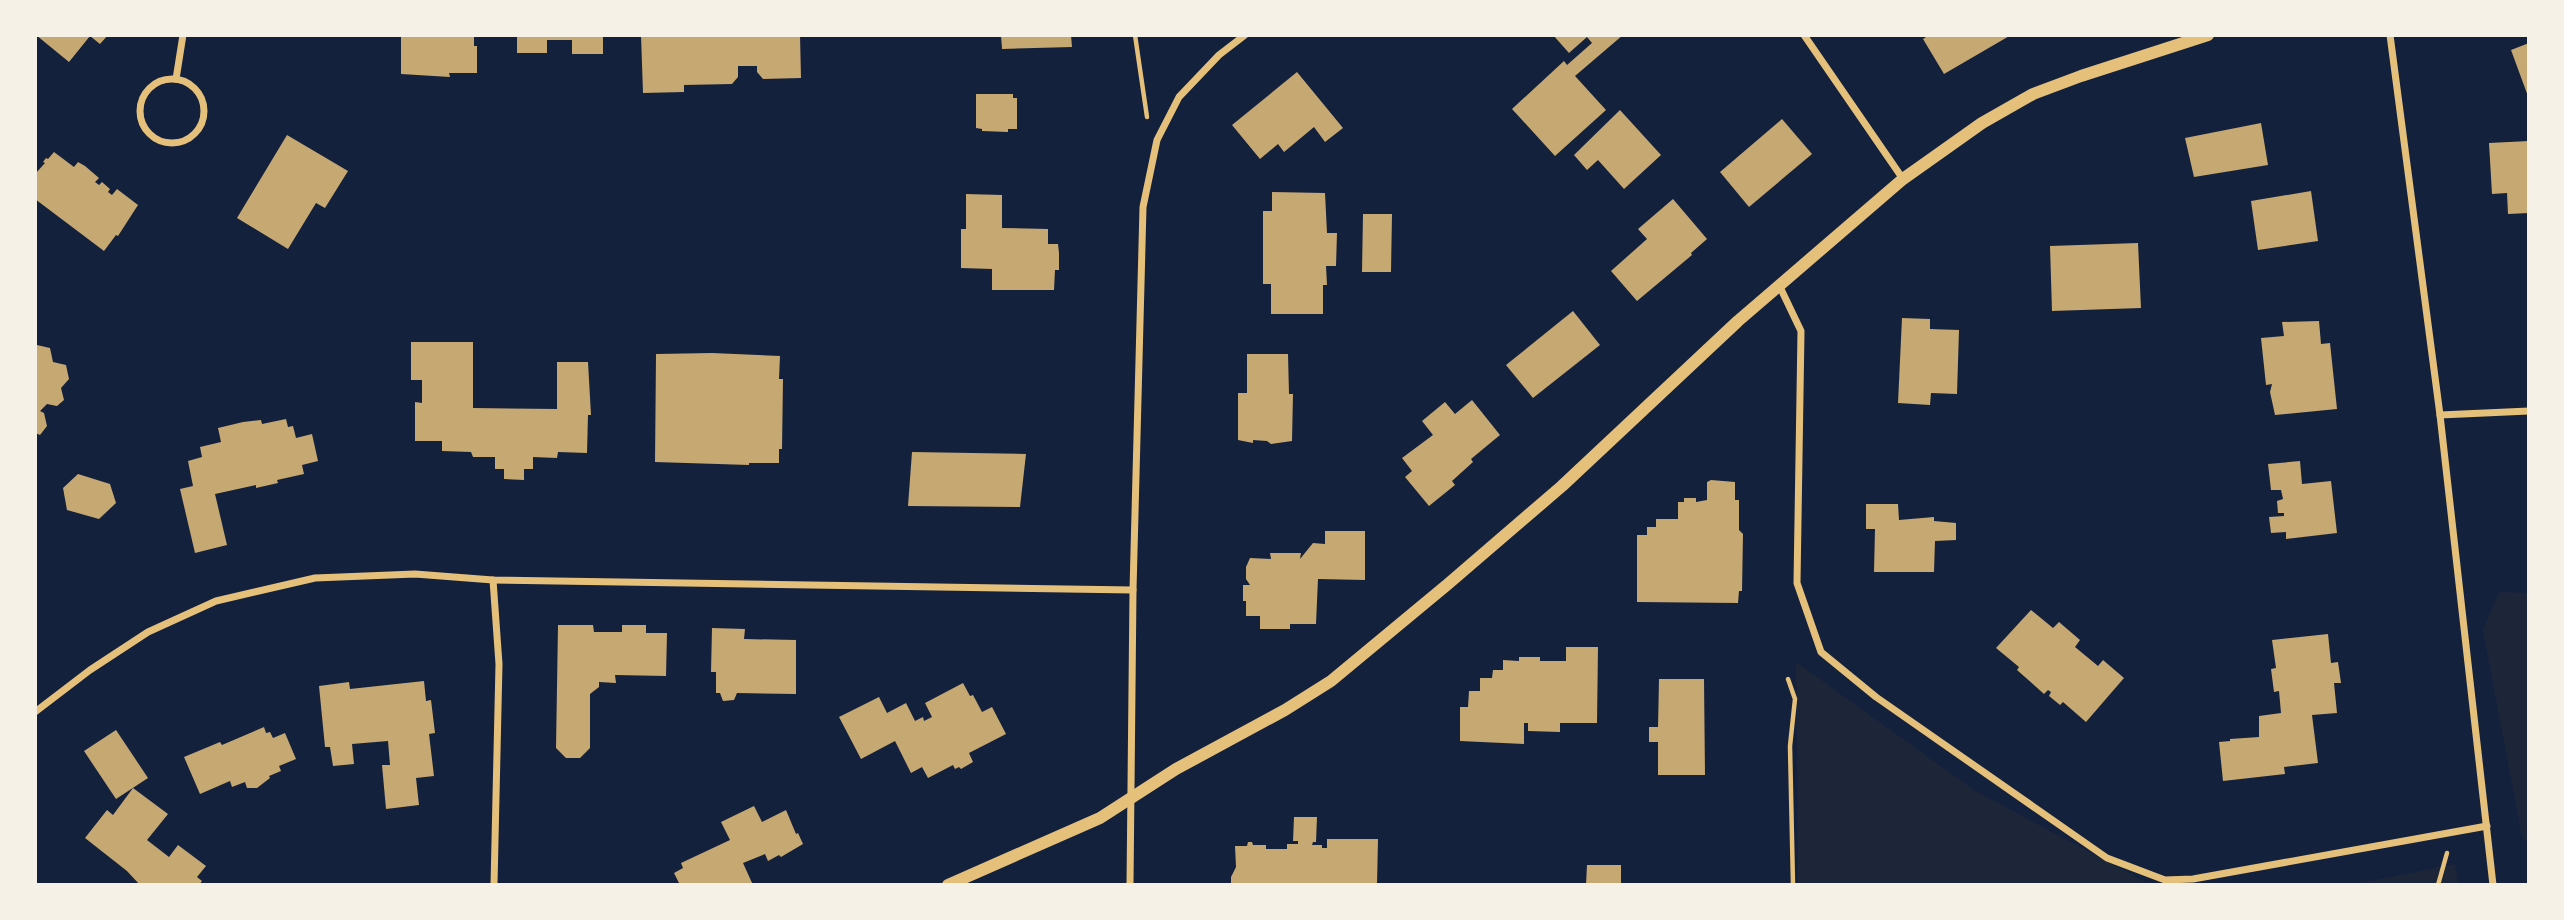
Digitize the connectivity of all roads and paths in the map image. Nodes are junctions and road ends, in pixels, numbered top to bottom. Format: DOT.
graph roads {
  1 [pos="183,35"];
  2 [pos="1136,35"];
  3 [pos="1245,35"];
  4 [pos="1804,35"];
  5 [pos="2208,35"];
  6 [pos="2390,35"];
  7 [pos="176,79"];
  8 [pos="1148,121"];
  9 [pos="1903,179"];
  10 [pos="1780,287"];
  11 [pos="2529,411"];
  12 [pos="2440,415"];
  13 [pos="493,580"];
  14 [pos="1133,590"];
  15 [pos="1788,678"];
  16 [pos="35,712"];
  17 [pos="1131,799"];
  18 [pos="2487,826"];
  19 [pos="2452,832"];
  20 [pos="494,885"];
  21 [pos="948,885"];
  22 [pos="1130,885"];
  23 [pos="1793,885"];
  24 [pos="2438,885"];
  25 [pos="2493,885"];
  1 -- 7 [label="street"];
  2 -- 8 [label="path"];
  3 -- 14 [label="street"];
  4 -- 9 [label="street"];
  5 -- 9 [label="street"];
  6 -- 12 [label="street"];
  7 -- 7 [label="street"];
  9 -- 10 [label="street"];
  10 -- 17 [label="street"];
  10 -- 19 [label="street"];
  11 -- 12 [label="street"];
  12 -- 18 [label="street"];
  13 -- 14 [label="street"];
  13 -- 16 [label="street"];
  13 -- 20 [label="street"];
  14 -- 17 [label="street"];
  15 -- 23 [label="path"];
  17 -- 21 [label="street"];
  17 -- 22 [label="street"];
  18 -- 19 [label="street"];
  18 -- 25 [label="street"];
  19 -- 24 [label="path"];
}
